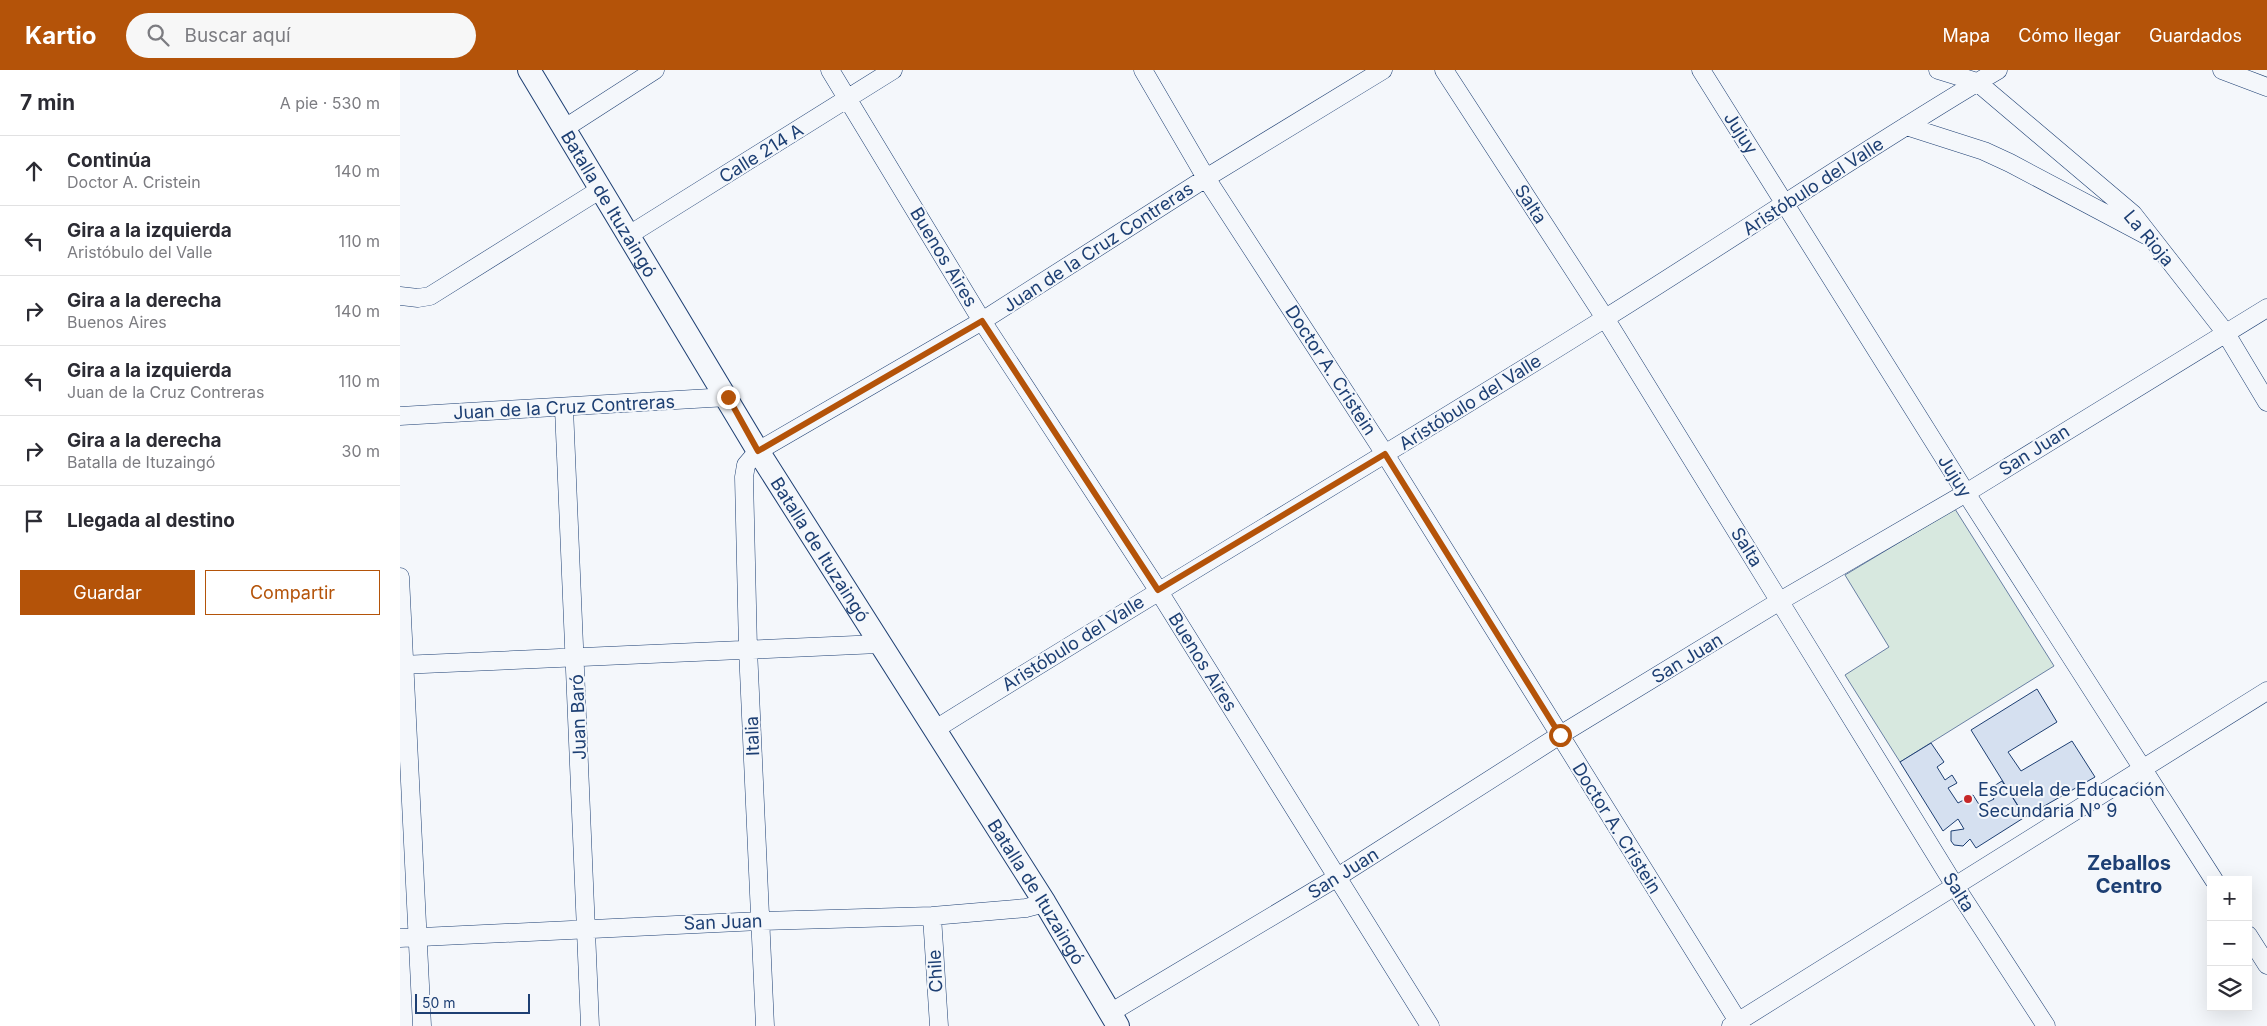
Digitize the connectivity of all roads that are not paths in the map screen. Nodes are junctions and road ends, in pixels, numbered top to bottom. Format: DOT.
graph roads {
  1 [pos="529,70"];
  2 [pos="655,70"];
  3 [pos="830,70"];
  4 [pos="893,70"];
  5 [pos="1143,70"];
  6 [pos="1383,70"];
  7 [pos="1444,70"];
  8 [pos="1701,70"];
  9 [pos="1938,70"];
  10 [pos="1998,70"];
  11 [pos="2222,70"];
  12 [pos="1977,82"];
  13 [pos="2267,87"];
  14 [pos="849,99"];
  15 [pos="1906,126"];
  16 [pos="565,128"];
  17 [pos="1206,178"];
  18 [pos="600,189"];
  19 [pos="1786,204"];
  20 [pos="629,235"];
  21 [pos="2152,238"];
  22 [pos="400,296"];
  23 [pos="2267,308"];
  24 [pos="1605,318"];
  25 [pos="982,321"];
  26 [pos="2224,332"];
  27 [pos="728,397"];
  28 [pos="2267,402"];
  29 [pos="564,408"];
  30 [pos="400,416"];
  31 [pos="758,451"];
  32 [pos="1385,454"];
  33 [pos="1966,493"];
  34 [pos="400,577"];
  35 [pos="1158,590"];
  36 [pos="1780,601"];
  37 [pos="879,644"];
  38 [pos="748,649"];
  39 [pos="576,656"];
  40 [pos="402,665"];
  41 [pos="2267,691"];
  42 [pos="934,730"];
  43 [pos="1560,735"];
  44 [pos="2144,769"];
  45 [pos="2211,876"];
  46 [pos="1336,878"];
  47 [pos="1955,886"];
  48 [pos="1045,903"];
  49 [pos="932,916"];
  50 [pos="760,921"];
  51 [pos="585,928"];
  52 [pos="418,937"];
  53 [pos="400,938"];
  54 [pos="2252,941"];
  55 [pos="2267,964"];
  56 [pos="1114,1020"];
  57 [pos="1736,1025"];
  58 [pos="422,1026"];
  59 [pos="590,1026"];
  60 [pos="766,1026"];
  61 [pos="939,1026"];
  62 [pos="1430,1026"];
  63 [pos="2046,1026"];
  1 -- 16 [label="main road, Batalla de Ituzaingó"];
  2 -- 16 [label="street"];
  3 -- 14 [label="street, Buenos Aires"];
  4 -- 14 [label="street, Calle 214 A"];
  5 -- 17 [label="street, Doctor A. Cristein"];
  6 -- 17 [label="street, Juan de la Cruz Contreras"];
  7 -- 24 [label="street, Salta"];
  8 -- 19 [label="street, Jujuy"];
  9 -- 12 [label="street"];
  10 -- 12 [label="street, Aristóbulo del Valle"];
  11 -- 13 [label="street"];
  12 -- 15 [label="street, Aristóbulo del Valle"];
  12 -- 21 [label="street, La Rioja"];
  14 -- 20 [label="street, Calle 214 A"];
  14 -- 25 [label="street, Buenos Aires"];
  15 -- 19 [label="street, Aristóbulo del Valle"];
  15 -- 21 [label="street"];
  16 -- 18 [label="main road, Batalla de Ituzaingó"];
  17 -- 25 [label="street, Juan de la Cruz Contreras"];
  17 -- 32 [label="street, Doctor A. Cristein"];
  18 -- 20 [label="main road, Batalla de Ituzaingó"];
  18 -- 22 [label="street"];
  19 -- 24 [label="street, Aristóbulo del Valle"];
  19 -- 33 [label="street, Jujuy"];
  20 -- 27 [label="main road, Batalla de Ituzaingó"];
  21 -- 26 [label="street, La Rioja"];
  23 -- 26 [label="street, San Juan"];
  24 -- 32 [label="street, Aristóbulo del Valle"];
  24 -- 36 [label="street, Salta"];
  25 -- 31 [label="street, Juan de la Cruz Contreras"];
  25 -- 35 [label="street, Buenos Aires"];
  26 -- 28 [label="street, La Rioja"];
  26 -- 33 [label="street, San Juan"];
  27 -- 29 [label="street, Juan de la Cruz Contreras"];
  27 -- 31 [label="main road, Batalla de Ituzaingó"];
  29 -- 30 [label="street, Juan de la Cruz Contreras"];
  29 -- 39 [label="street, Juan Baró"];
  31 -- 37 [label="main road, Batalla de Ituzaingó"];
  31 -- 38 [label="street, Italia"];
  32 -- 35 [label="street, Aristóbulo del Valle"];
  32 -- 43 [label="street, Doctor A. Cristein"];
  33 -- 36 [label="street, San Juan"];
  33 -- 44 [label="street, Jujuy"];
  34 -- 40 [label="street"];
  35 -- 42 [label="street, Aristóbulo del Valle"];
  35 -- 46 [label="street, Buenos Aires"];
  36 -- 43 [label="street, San Juan"];
  36 -- 47 [label="street, Salta"];
  37 -- 38 [label="street"];
  37 -- 42 [label="main road, Batalla de Ituzaingó"];
  38 -- 39 [label="street"];
  38 -- 50 [label="street, Italia"];
  39 -- 40 [label="street"];
  39 -- 51 [label="street, Juan Baró"];
  40 -- 52 [label="street"];
  41 -- 44 [label="street"];
  42 -- 48 [label="main road, Batalla de Ituzaingó"];
  43 -- 46 [label="street, San Juan"];
  43 -- 57 [label="street, Doctor A. Cristein"];
  44 -- 45 [label="street, Jujuy"];
  44 -- 47 [label="street"];
  46 -- 56 [label="street, San Juan"];
  46 -- 62 [label="street, Buenos Aires"];
  47 -- 57 [label="street"];
  47 -- 63 [label="street, Salta"];
  48 -- 49 [label="street, San Juan"];
  48 -- 56 [label="main road, Batalla de Ituzaingó"];
  49 -- 50 [label="street, San Juan"];
  49 -- 61 [label="street, Chile"];
  50 -- 51 [label="street, San Juan"];
  50 -- 60 [label="street, Italia"];
  51 -- 52 [label="street, San Juan"];
  51 -- 59 [label="street, Juan Baró"];
  52 -- 53 [label="street, San Juan"];
  52 -- 58 [label="street"];
  54 -- 55 [label="street"];
}
